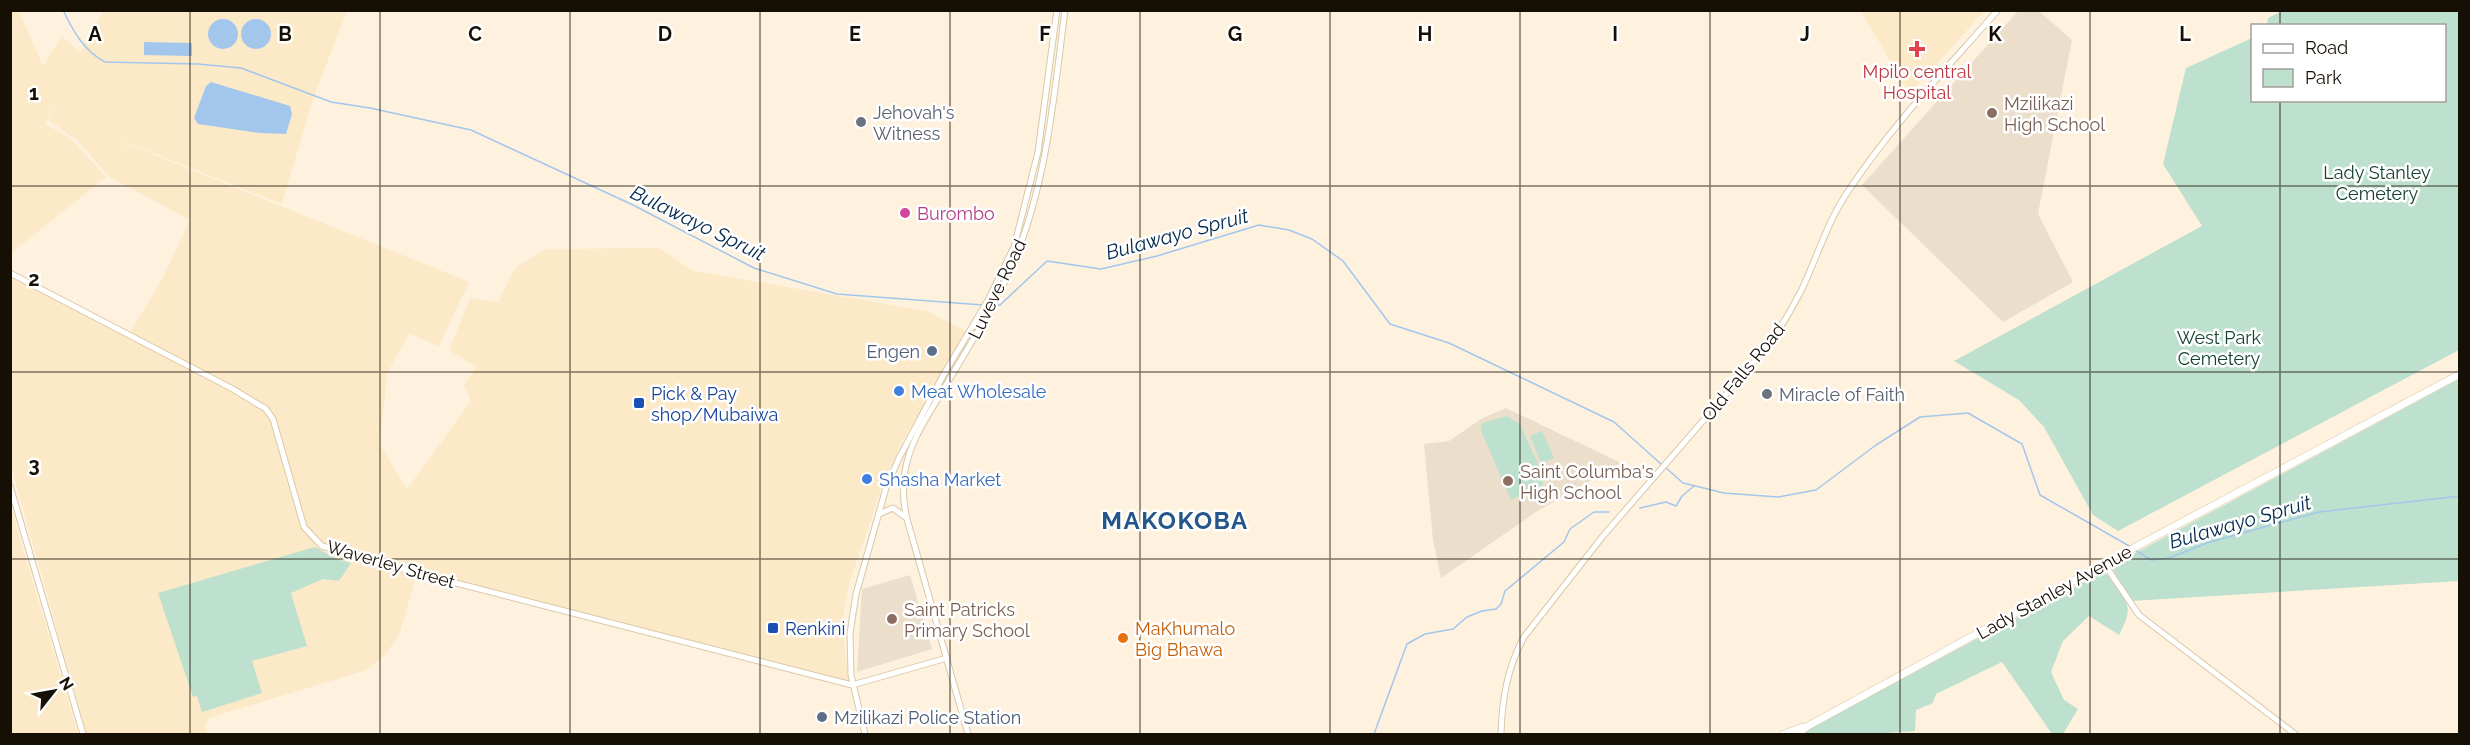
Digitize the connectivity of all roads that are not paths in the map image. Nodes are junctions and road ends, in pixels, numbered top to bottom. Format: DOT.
graph roads {
  1 [pos="1057,10"];
  2 [pos="1065,10"];
  3 [pos="1998,10"];
  4 [pos="10,273"];
  5 [pos="2460,375"];
  6 [pos="10,486"];
  7 [pos="879,514"];
  8 [pos="906,519"];
  9 [pos="2105,565"];
  10 [pos="947,658"];
  11 [pos="852,685"];
  12 [pos="1808,726"];
  13 [pos="1501,734"];
  14 [pos="83,735"];
  15 [pos="865,735"];
  16 [pos="968,735"];
  17 [pos="1784,735"];
  18 [pos="1797,735"];
  19 [pos="2295,735"];
  1 -- 7 [label="street, Luveve Road"];
  2 -- 8 [label="street, Luveve Road"];
  3 -- 13 [label="street, Old Falls Road"];
  4 -- 11 [label="street, Waverley Street"];
  5 -- 9 [label="highway, Lady Stanley Avenue"];
  6 -- 14 [label="street"];
  7 -- 8 [label="street"];
  7 -- 11 [label="street, Luveve Road"];
  8 -- 10 [label="street, Luveve Road"];
  9 -- 12 [label="highway, Lady Stanley Avenue"];
  9 -- 19 [label="street"];
  10 -- 11 [label="street"];
  10 -- 16 [label="street, Luveve Road"];
  11 -- 15 [label="street, Luveve Road"];
  12 -- 17 [label="highway, Lady Stanley Avenue"];
  12 -- 18 [label="highway, Lady Stanley Avenue"];
}
